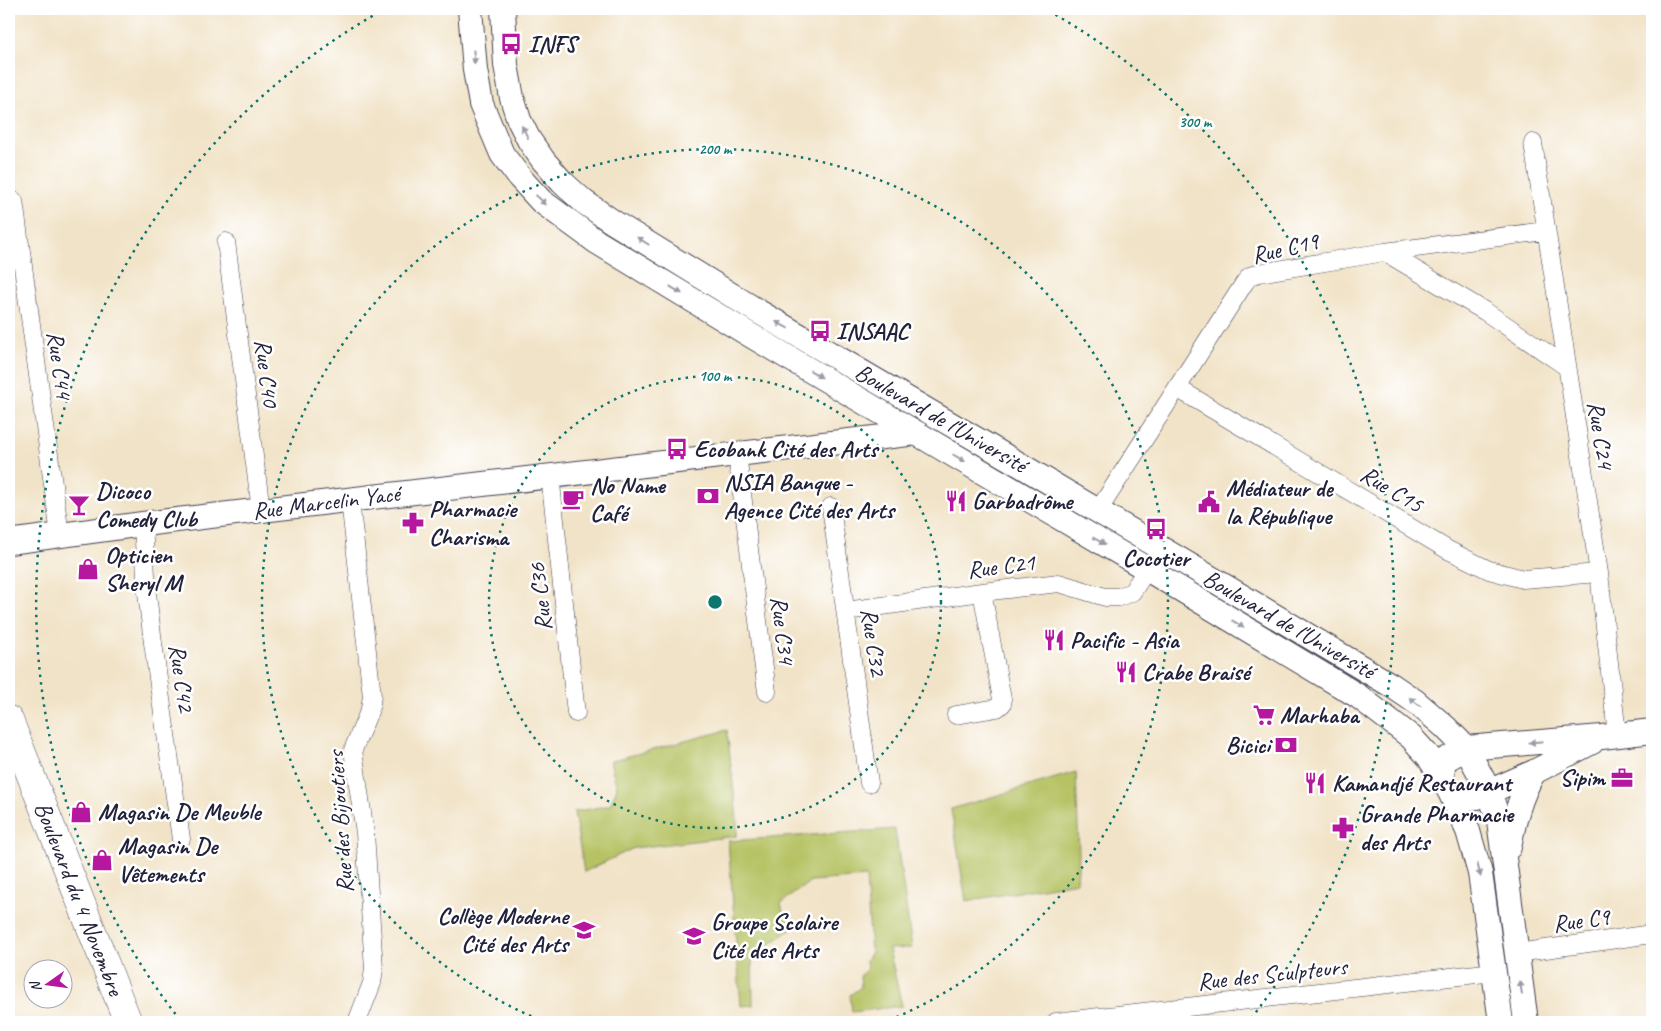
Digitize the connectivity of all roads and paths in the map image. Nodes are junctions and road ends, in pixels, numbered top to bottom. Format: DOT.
graph roads {
  1 [pos="470,9"];
  2 [pos="503,9"];
  3 [pos="1532,143"];
  4 [pos="14,201"];
  5 [pos="1545,231"];
  6 [pos="226,242"];
  7 [pos="1385,252"];
  8 [pos="1567,367"];
  9 [pos="1177,388"];
  10 [pos="929,412"];
  11 [pos="917,433"];
  12 [pos="738,454"];
  13 [pos="550,475"];
  14 [pos="350,500"];
  15 [pos="831,507"];
  16 [pos="260,510"];
  17 [pos="1098,511"];
  18 [pos="143,524"];
  19 [pos="60,535"];
  20 [pos="9,542"];
  21 [pos="1147,569"];
  22 [pos="1599,573"];
  23 [pos="982,592"];
  24 [pos="846,611"];
  25 [pos="767,692"];
  26 [pos="576,713"];
  27 [pos="956,714"];
  28 [pos="9,720"];
  29 [pos="1652,731"];
  30 [pos="1610,736"];
  31 [pos="1466,748"];
  32 [pos="9,765"];
  33 [pos="1534,772"];
  34 [pos="869,782"];
  35 [pos="1446,786"];
  36 [pos="1489,791"];
  37 [pos="181,839"];
  38 [pos="1506,863"];
  39 [pos="1652,934"];
  40 [pos="1517,953"];
  41 [pos="1494,972"];
  42 [pos="112,1022"];
  43 [pos="128,1022"];
  44 [pos="358,1022"];
  45 [pos="1056,1022"];
  46 [pos="1501,1022"];
  47 [pos="1526,1022"];
  1 -- 11 [label="street, Boulevard de l'Université, one-way"];
  10 -- 2 [label="street, Boulevard de l'Université, one-way"];
  3 -- 5 [label="street, Rue C24"];
  4 -- 19 [label="street, Rue C44"];
  5 -- 7 [label="street, Rue C19"];
  5 -- 8 [label="street, Rue C24"];
  6 -- 16 [label="street, Rue C40"];
  7 -- 8 [label="street"];
  7 -- 9 [label="street, Rue C19"];
  8 -- 22 [label="street, Rue C24"];
  9 -- 17 [label="street, Rue C19"];
  9 -- 22 [label="street, Rue C15"];
  10 -- 11 [label="street"];
  10 -- 17 [label="street, Boulevard de l'Université"];
  11 -- 12 [label="street, Rue Marcelin Yacé"];
  11 -- 21 [label="street, Boulevard de l'Université, one-way"];
  12 -- 13 [label="street, Rue Marcelin Yacé"];
  12 -- 25 [label="street, Rue C34"];
  13 -- 14 [label="street, Rue Marcelin Yacé"];
  13 -- 26 [label="street, Rue C36"];
  14 -- 16 [label="street, Rue Marcelin Yacé"];
  14 -- 44 [label="street, Rue des Bijoutiers"];
  15 -- 24 [label="street, Rue C32"];
  16 -- 18 [label="street, Rue Marcelin Yacé"];
  31 -- 17 [label="street, Boulevard de l'Université, one-way"];
  18 -- 19 [label="street, Rue Marcelin Yacé"];
  18 -- 37 [label="street, Rue C42"];
  19 -- 20 [label="street, Rue Marcelin Yacé"];
  21 -- 23 [label="street, Rue C21"];
  21 -- 35 [label="street, Boulevard de l'Université, one-way"];
  22 -- 30 [label="street, Rue C24"];
  23 -- 24 [label="street, Rue C21"];
  23 -- 27 [label="street"];
  24 -- 34 [label="street, Rue C32"];
  28 -- 43 [label="main road, Boulevard du 4 Novembre"];
  29 -- 30 [label="street"];
  30 -- 31 [label="street, one-way"];
  30 -- 33 [label="street"];
  31 -- 35 [label="street"];
  31 -- 36 [label="street, Boulevard de l'Université"];
  32 -- 42 [label="main road, Boulevard du 4 Novembre"];
  33 -- 36 [label="street"];
  33 -- 38 [label="street"];
  35 -- 36 [label="street"];
  35 -- 41 [label="street, Boulevard de l'Université, one-way"];
  36 -- 38 [label="street, Boulevard de l'Université"];
  38 -- 40 [label="street, Boulevard de l'Université"];
  39 -- 40 [label="street, Rue C9"];
  47 -- 40 [label="street, Boulevard de l'Université, one-way"];
  41 -- 45 [label="street, Rue des Sculpteurs"];
  41 -- 46 [label="street, Boulevard de l'Université"];
}
